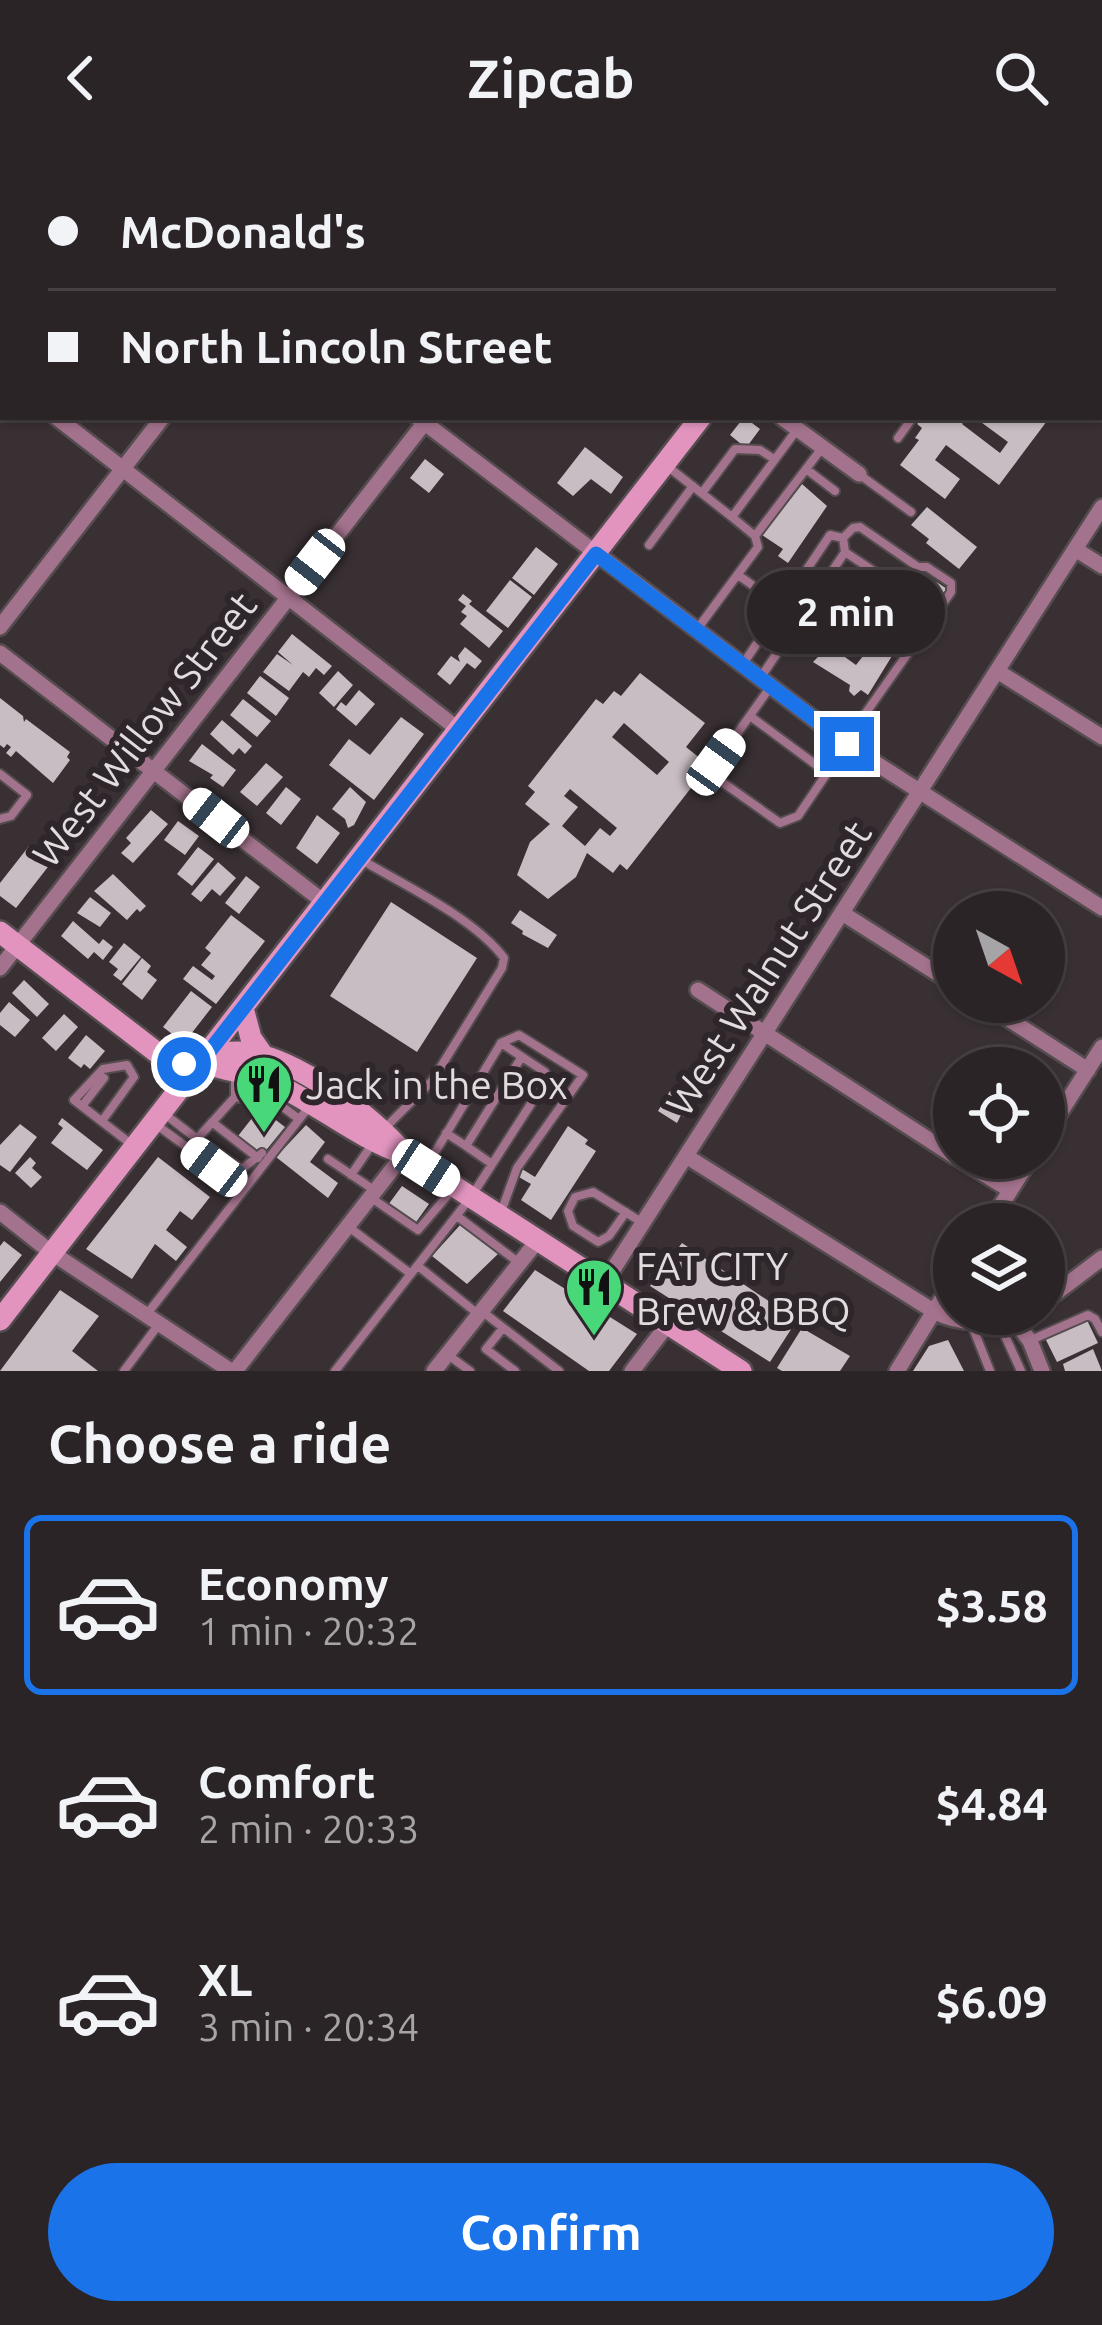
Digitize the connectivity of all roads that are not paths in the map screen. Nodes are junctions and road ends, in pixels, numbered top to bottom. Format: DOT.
graph roads {
  1 [pos="60,420"];
  2 [pos="161,420"];
  3 [pos="422,420"];
  4 [pos="424,420"];
  5 [pos="699,420"];
  6 [pos="785,420"];
  7 [pos="911,420"];
  8 [pos="797,430"];
  9 [pos="898,438"];
  10 [pos="822,448"];
  11 [pos="774,459"];
  12 [pos="665,464"];
  13 [pos="123,469"];
  14 [pos="806,469"];
  15 [pos="859,474"];
  16 [pos="693,486"];
  17 [pos="835,490"];
  18 [pos="702,493"];
  19 [pos="1102,507"];
  20 [pos="911,512"];
  21 [pos="732,518"];
  22 [pos="755,536"];
  23 [pos="843,538"];
  24 [pos="649,544"];
  25 [pos="1075,549"];
  26 [pos="845,552"];
  27 [pos="596,554"];
  28 [pos="918,566"];
  29 [pos="1102,566"];
  30 [pos="738,575"];
  31 [pos="762,592"];
  32 [pos="288,597"];
  33 [pos="0,626"];
  34 [pos="696,630"];
  35 [pos="0,653"];
  36 [pos="742,665"];
  37 [pos="997,671"];
  38 [pos="766,682"];
  39 [pos="750,716"];
  40 [pos="459,730"];
  41 [pos="1102,737"];
  42 [pos="846,743"];
  43 [pos="154,770"];
  44 [pos="827,773"];
  45 [pos="0,774"];
  46 [pos="920,791"];
  47 [pos="0,819"];
  48 [pos="358,858"];
  49 [pos="324,902"];
  50 [pos="1102,908"];
  51 [pos="842,913"];
  52 [pos="9,939"];
  53 [pos="0,968"];
  54 [pos="933,971"];
  55 [pos="698,990"];
  56 [pos="243,1008"];
  57 [pos="1015,1023"];
  58 [pos="764,1033"];
  59 [pos="501,1043"];
  60 [pos="1102,1047"];
  61 [pos="521,1057"];
  62 [pos="265,1058"];
  63 [pos="202,1061"];
  64 [pos="1088,1070"];
  65 [pos="235,1074"];
  66 [pos="104,1078"];
  67 [pos="235,1097"];
  68 [pos="283,1098"];
  69 [pos="82,1106"];
  70 [pos="1065,1106"];
  71 [pos="300,1113"];
  72 [pos="158,1117"];
  73 [pos="102,1121"];
  74 [pos="212,1122"];
  75 [pos="283,1125"];
  76 [pos="446,1133"];
  77 [pos="378,1136"];
  78 [pos="197,1139"];
  79 [pos="933,1142"];
  80 [pos="466,1146"];
  81 [pos="135,1147"];
  82 [pos="404,1154"];
  83 [pos="686,1156"];
  84 [pos="328,1159"];
  85 [pos="493,1164"];
  86 [pos="426,1168"];
  87 [pos="351,1174"];
  88 [pos="992,1179"];
  89 [pos="1017,1179"];
  90 [pos="244,1189"];
  91 [pos="1010,1190"];
  92 [pos="463,1192"];
  93 [pos="372,1194"];
  94 [pos="1002,1203"];
  95 [pos="626,1212"];
  96 [pos="0,1213"];
  97 [pos="457,1216"];
  98 [pos="500,1216"];
  99 [pos="643,1223"];
  100 [pos="347,1226"];
  101 [pos="538,1240"];
  102 [pos="52,1253"];
  103 [pos="1102,1258"];
  104 [pos="520,1263"];
  105 [pos="418,1266"];
  106 [pos="411,1274"];
  107 [pos="605,1282"];
  108 [pos="1065,1289"];
  109 [pos="933,1311"];
  110 [pos="480,1313"];
  111 [pos="933,1315"];
  112 [pos="153,1319"];
  113 [pos="0,1320"];
  114 [pos="668,1324"];
  115 [pos="503,1328"];
  116 [pos="1102,1333"];
  117 [pos="976,1335"];
  118 [pos="1006,1335"];
  119 [pos="1025,1335"];
  120 [pos="1030,1341"];
  121 [pos="448,1354"];
  122 [pos="124,1371"];
  123 [pos="233,1371"];
  124 [pos="335,1371"];
  125 [pos="434,1371"];
  126 [pos="470,1371"];
  127 [pos="515,1371"];
  128 [pos="560,1371"];
  129 [pos="632,1371"];
  130 [pos="742,1371"];
  131 [pos="897,1371"];
  132 [pos="990,1371"];
  133 [pos="1021,1371"];
  134 [pos="1042,1371"];
  1 -- 13 [label="street"];
  2 -- 13 [label="street"];
  3 -- 32 [label="street, West Willow Street"];
  4 -- 27 [label="street"];
  5 -- 12 [label="street"];
  6 -- 8 [label="street"];
  7 -- 9 [label="lane"];
  8 -- 10 [label="street"];
  8 -- 11 [label="lane"];
  10 -- 14 [label="lane"];
  10 -- 15 [label="street"];
  11 -- 18 [label="lane"];
  11 -- 21 [label="lane"];
  12 -- 16 [label="lane"];
  12 -- 27 [label="street"];
  13 -- 32 [label="street"];
  13 -- 33 [label="street"];
  14 -- 17 [label="lane"];
  14 -- 22 [label="lane"];
  15 -- 20 [label="lane"];
  16 -- 18 [label="lane"];
  16 -- 24 [label="lane"];
  18 -- 21 [label="lane"];
  19 -- 25 [label="street, West Walnut Street"];
  21 -- 22 [label="lane"];
  22 -- 30 [label="lane"];
  23 -- 26 [label="lane"];
  23 -- 28 [label="lane"];
  23 -- 36 [label="lane"];
  25 -- 29 [label="street"];
  25 -- 37 [label="street, West Walnut Street"];
  26 -- 28 [label="lane"];
  26 -- 38 [label="lane"];
  27 -- 34 [label="street"];
  27 -- 40 [label="street"];
  28 -- 42 [label="lane"];
  30 -- 31 [label="lane"];
  30 -- 34 [label="lane"];
  32 -- 40 [label="street"];
  32 -- 43 [label="street, West Willow Street"];
  34 -- 36 [label="street"];
  35 -- 43 [label="street"];
  36 -- 38 [label="street"];
  37 -- 41 [label="street"];
  37 -- 46 [label="street, West Walnut Street"];
  38 -- 39 [label="lane"];
  38 -- 42 [label="street"];
  39 -- 44 [label="lane"];
  39 -- 44 [label="lane"];
  40 -- 48 [label="street"];
  42 -- 44 [label="lane"];
  42 -- 46 [label="street"];
  43 -- 49 [label="street"];
  43 -- 52 [label="street, West Willow Street"];
  45 -- 47 [label="lane"];
  46 -- 50 [label="street"];
  46 -- 51 [label="street, West Walnut Street"];
  48 -- 49 [label="street"];
  48 -- 77 [label="lane"];
  49 -- 56 [label="street"];
  51 -- 54 [label="street"];
  51 -- 58 [label="street, West Walnut Street"];
  52 -- 53 [label="street, West Willow Street"];
  52 -- 63 [label="street"];
  55 -- 58 [label="street"];
  56 -- 62 [label="street"];
  56 -- 63 [label="street"];
  57 -- 64 [label="street"];
  58 -- 79 [label="street"];
  58 -- 83 [label="street, West Walnut Street"];
  59 -- 61 [label="lane"];
  59 -- 76 [label="lane"];
  59 -- 98 [label="lane"];
  60 -- 64 [label="street"];
  61 -- 80 [label="lane"];
  61 -- 85 [label="lane"];
  62 -- 63 [label="street"];
  62 -- 77 [label="street"];
  63 -- 65 [label="street"];
  63 -- 72 [label="street"];
  64 -- 70 [label="street"];
  65 -- 67 [label="lane"];
  65 -- 68 [label="street"];
  66 -- 69 [label="lane"];
  67 -- 68 [label="lane"];
  67 -- 74 [label="lane"];
  68 -- 71 [label="street"];
  69 -- 73 [label="lane"];
  69 -- 73 [label="lane"];
  71 -- 75 [label="lane"];
  71 -- 77 [label="street"];
  71 -- 90 [label="lane"];
  72 -- 78 [label="lane"];
  72 -- 81 [label="street"];
  72 -- 90 [label="lane"];
  73 -- 81 [label="lane"];
  74 -- 78 [label="lane"];
  74 -- 78 [label="lane"];
  76 -- 80 [label="lane"];
  76 -- 86 [label="lane"];
  77 -- 82 [label="street"];
  77 -- 87 [label="lane"];
  80 -- 85 [label="lane"];
  81 -- 102 [label="street"];
  82 -- 86 [label="street"];
  82 -- 93 [label="street"];
  83 -- 99 [label="street, West Walnut Street"];
  83 -- 109 [label="street"];
  84 -- 87 [label="lane"];
  85 -- 92 [label="lane"];
  86 -- 92 [label="street"];
  87 -- 93 [label="lane"];
  88 -- 91 [label="street"];
  89 -- 91 [label="street"];
  90 -- 112 [label="lane"];
  91 -- 94 [label="street"];
  92 -- 93 [label="lane"];
  92 -- 97 [label="lane"];
  92 -- 98 [label="street"];
  93 -- 100 [label="street"];
  95 -- 95 [label="lane"];
  95 -- 99 [label="lane"];
  96 -- 102 [label="street"];
  97 -- 104 [label="lane"];
  97 -- 105 [label="lane"];
  98 -- 101 [label="street"];
  99 -- 107 [label="street, West Walnut Street"];
  100 -- 106 [label="lane"];
  100 -- 123 [label="street"];
  101 -- 104 [label="street"];
  101 -- 107 [label="street"];
  102 -- 112 [label="street"];
  102 -- 113 [label="street"];
  103 -- 108 [label="street"];
  104 -- 110 [label="street"];
  105 -- 106 [label="lane"];
  105 -- 110 [label="lane"];
  106 -- 124 [label="lane"];
  107 -- 114 [label="street"];
  110 -- 115 [label="lane"];
  110 -- 121 [label="street"];
  111 -- 131 [label="street"];
  112 -- 122 [label="lane"];
  112 -- 123 [label="street"];
  114 -- 129 [label="street"];
  114 -- 130 [label="street"];
  115 -- 127 [label="lane"];
  115 -- 128 [label="lane"];
  116 -- 120 [label="lane"];
  117 -- 132 [label="lane"];
  118 -- 133 [label="lane"];
  119 -- 120 [label="street"];
  120 -- 134 [label="street"];
  121 -- 125 [label="street"];
  121 -- 126 [label="lane"];
}
